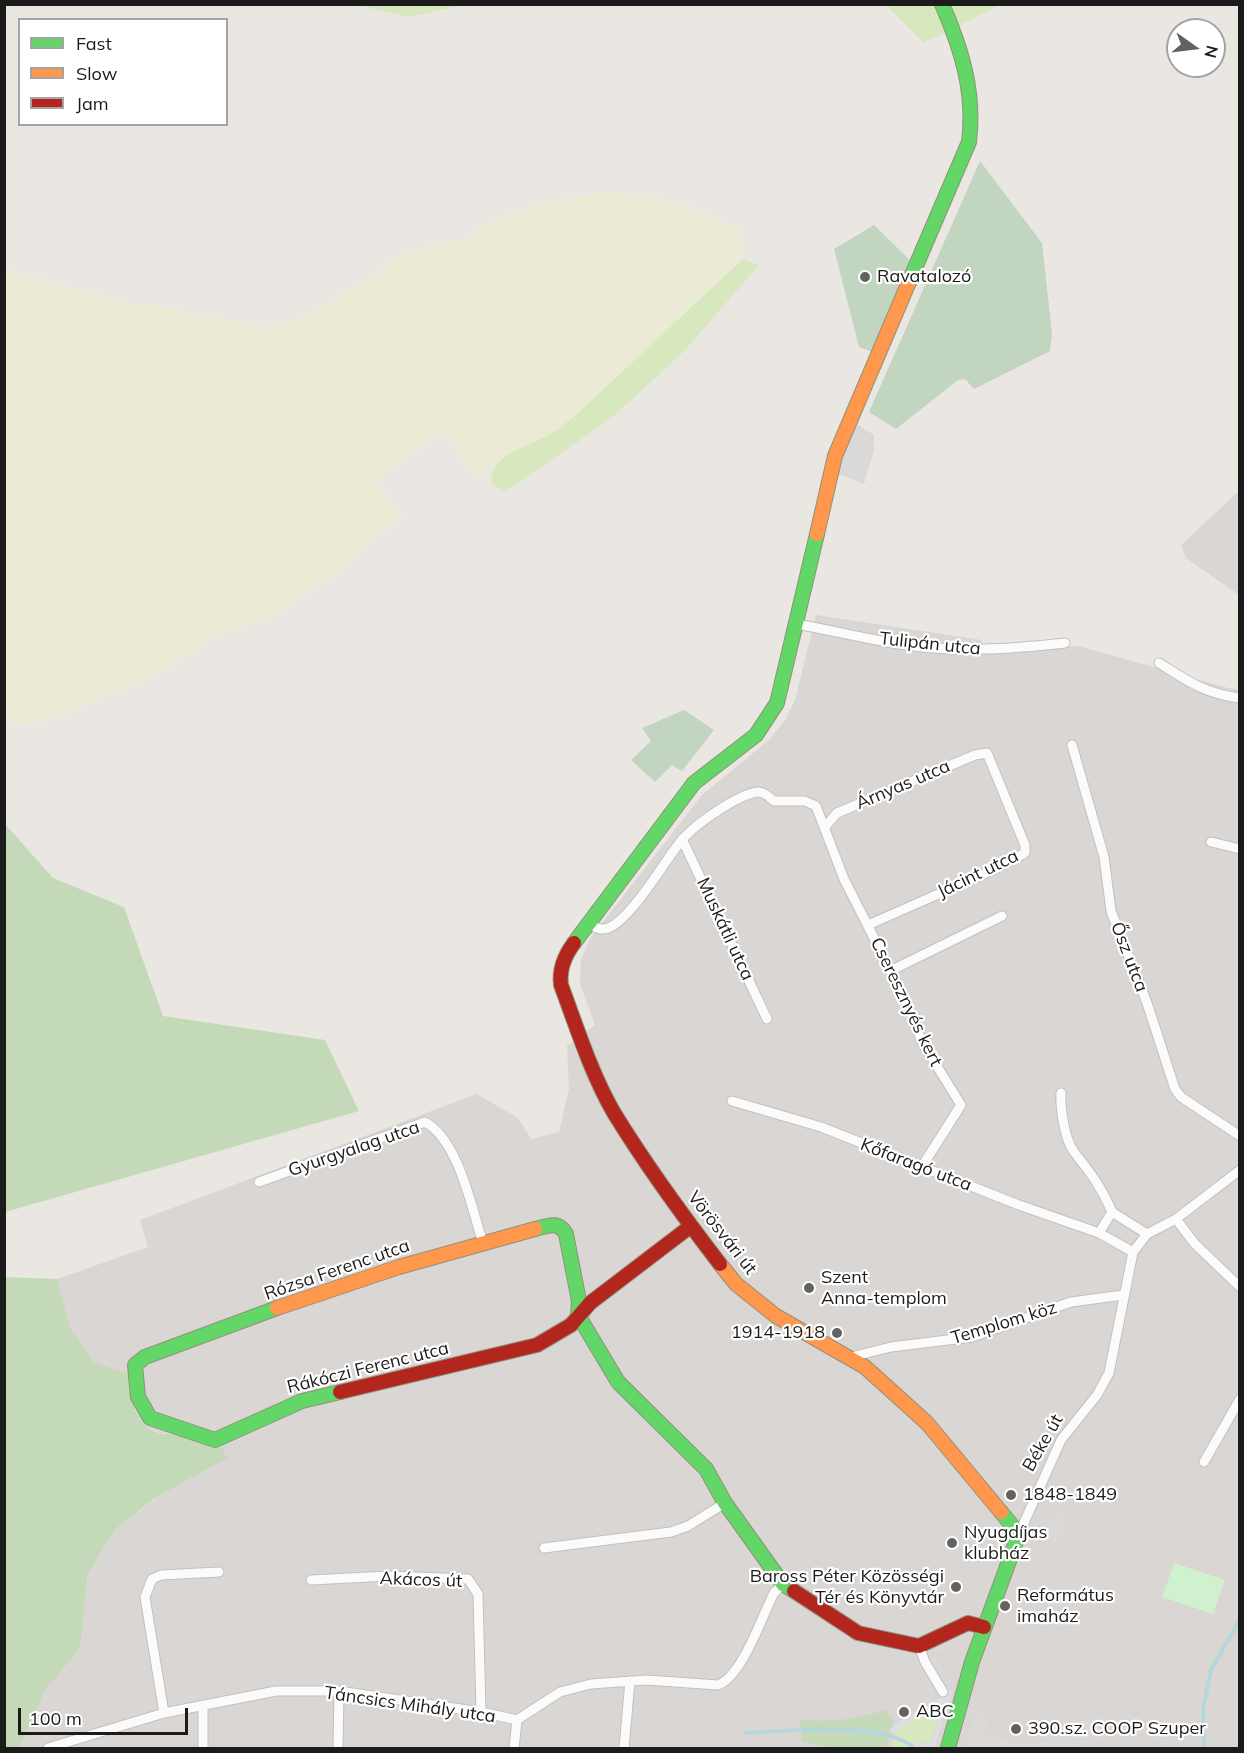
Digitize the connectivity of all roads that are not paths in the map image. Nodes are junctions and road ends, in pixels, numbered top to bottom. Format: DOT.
graph roads {
  1 [pos="942,4"];
  2 [pos="796,624"];
  3 [pos="1065,643"];
  4 [pos="1159,663"];
  5 [pos="1239,698"];
  6 [pos="1072,745"];
  7 [pos="987,753"];
  8 [pos="825,827"];
  9 [pos="682,839"];
  10 [pos="1211,842"];
  11 [pos="1239,849"];
  12 [pos="1002,916"];
  13 [pos="588,922"];
  14 [pos="868,925"];
  15 [pos="890,971"];
  16 [pos="767,1019"];
  17 [pos="1061,1093"];
  18 [pos="732,1101"];
  19 [pos="1239,1136"];
  20 [pos="921,1168"];
  21 [pos="1239,1170"];
  22 [pos="259,1182"];
  23 [pos="1112,1212"];
  24 [pos="1176,1218"];
  25 [pos="691,1226"];
  26 [pos="1099,1233"];
  27 [pos="1147,1234"];
  28 [pos="482,1240"];
  29 [pos="1133,1252"];
  30 [pos="1239,1287"];
  31 [pos="1122,1295"];
  32 [pos="578,1315"];
  33 [pos="851,1358"];
  34 [pos="135,1365"];
  35 [pos="1239,1399"];
  36 [pos="1204,1462"];
  37 [pos="725,1503"];
  38 [pos="1019,1534"];
  39 [pos="544,1548"];
  40 [pos="219,1572"];
  41 [pos="311,1580"];
  42 [pos="783,1584"];
  43 [pos="984,1627"];
  44 [pos="919,1646"];
  45 [pos="630,1681"];
  46 [pos="339,1691"];
  47 [pos="943,1692"];
  48 [pos="203,1707"];
  49 [pos="481,1712"];
  50 [pos="164,1713"];
  51 [pos="517,1720"];
  52 [pos="48,1749"];
  53 [pos="203,1749"];
  54 [pos="338,1749"];
  55 [pos="514,1749"];
  56 [pos="624,1749"];
  57 [pos="948,1749"];
  1 -- 2 [label="main road, Vörösvári út"];
  2 -- 3 [label="street, Tulipán utca"];
  2 -- 13 [label="main road, Vörösvári út"];
  4 -- 5 [label="street"];
  6 -- 19 [label="street, Ősz utca"];
  7 -- 8 [label="street, Árnyas utca"];
  7 -- 14 [label="street, Jácint utca"];
  8 -- 9 [label="street, Cseresznyés kert"];
  8 -- 14 [label="street, Cseresznyés kert"];
  9 -- 13 [label="street"];
  9 -- 16 [label="street, Muskátli utca"];
  10 -- 11 [label="street"];
  12 -- 15 [label="street"];
  13 -- 25 [label="main road, Vörösvári út"];
  14 -- 15 [label="street, Cseresznyés kert"];
  15 -- 20 [label="street, Cseresznyés kert"];
  17 -- 23 [label="street"];
  18 -- 20 [label="street, Kőfaragó utca"];
  20 -- 26 [label="street, Kőfaragó utca"];
  21 -- 24 [label="street, Béke út"];
  22 -- 28 [label="street, Gyurgyalag utca"];
  23 -- 26 [label="street"];
  23 -- 27 [label="street"];
  24 -- 27 [label="street, Béke út"];
  24 -- 30 [label="street"];
  25 -- 32 [label="main road, Rákóczi Ferenc utca"];
  25 -- 33 [label="main road, Vörösvári út"];
  26 -- 29 [label="street, Kőfaragó utca"];
  27 -- 29 [label="street, Béke út"];
  28 -- 32 [label="main road, Rózsa Ferenc utca"];
  28 -- 34 [label="main road, Rózsa Ferenc utca"];
  29 -- 31 [label="street, Béke út"];
  31 -- 33 [label="street, Templom köz"];
  31 -- 38 [label="street, Béke út"];
  32 -- 34 [label="main road, Rákóczi Ferenc utca"];
  32 -- 37 [label="main road"];
  33 -- 38 [label="main road, Vörösvári út"];
  35 -- 36 [label="street"];
  37 -- 39 [label="street"];
  37 -- 42 [label="main road"];
  38 -- 43 [label="main road, Béke út"];
  40 -- 50 [label="street"];
  41 -- 49 [label="street, Akácos út"];
  42 -- 44 [label="main road"];
  42 -- 45 [label="street, Táncsics Mihály utca"];
  43 -- 44 [label="main road"];
  43 -- 57 [label="main road, Béke út"];
  44 -- 47 [label="street"];
  45 -- 51 [label="street, Táncsics Mihály utca"];
  45 -- 56 [label="street"];
  46 -- 48 [label="street, Táncsics Mihály utca"];
  46 -- 49 [label="street, Táncsics Mihály utca"];
  46 -- 54 [label="street"];
  48 -- 50 [label="street, Táncsics Mihály utca"];
  48 -- 53 [label="street"];
  49 -- 51 [label="street, Táncsics Mihály utca"];
  50 -- 52 [label="street, Táncsics Mihály utca"];
  51 -- 55 [label="street"];
}
